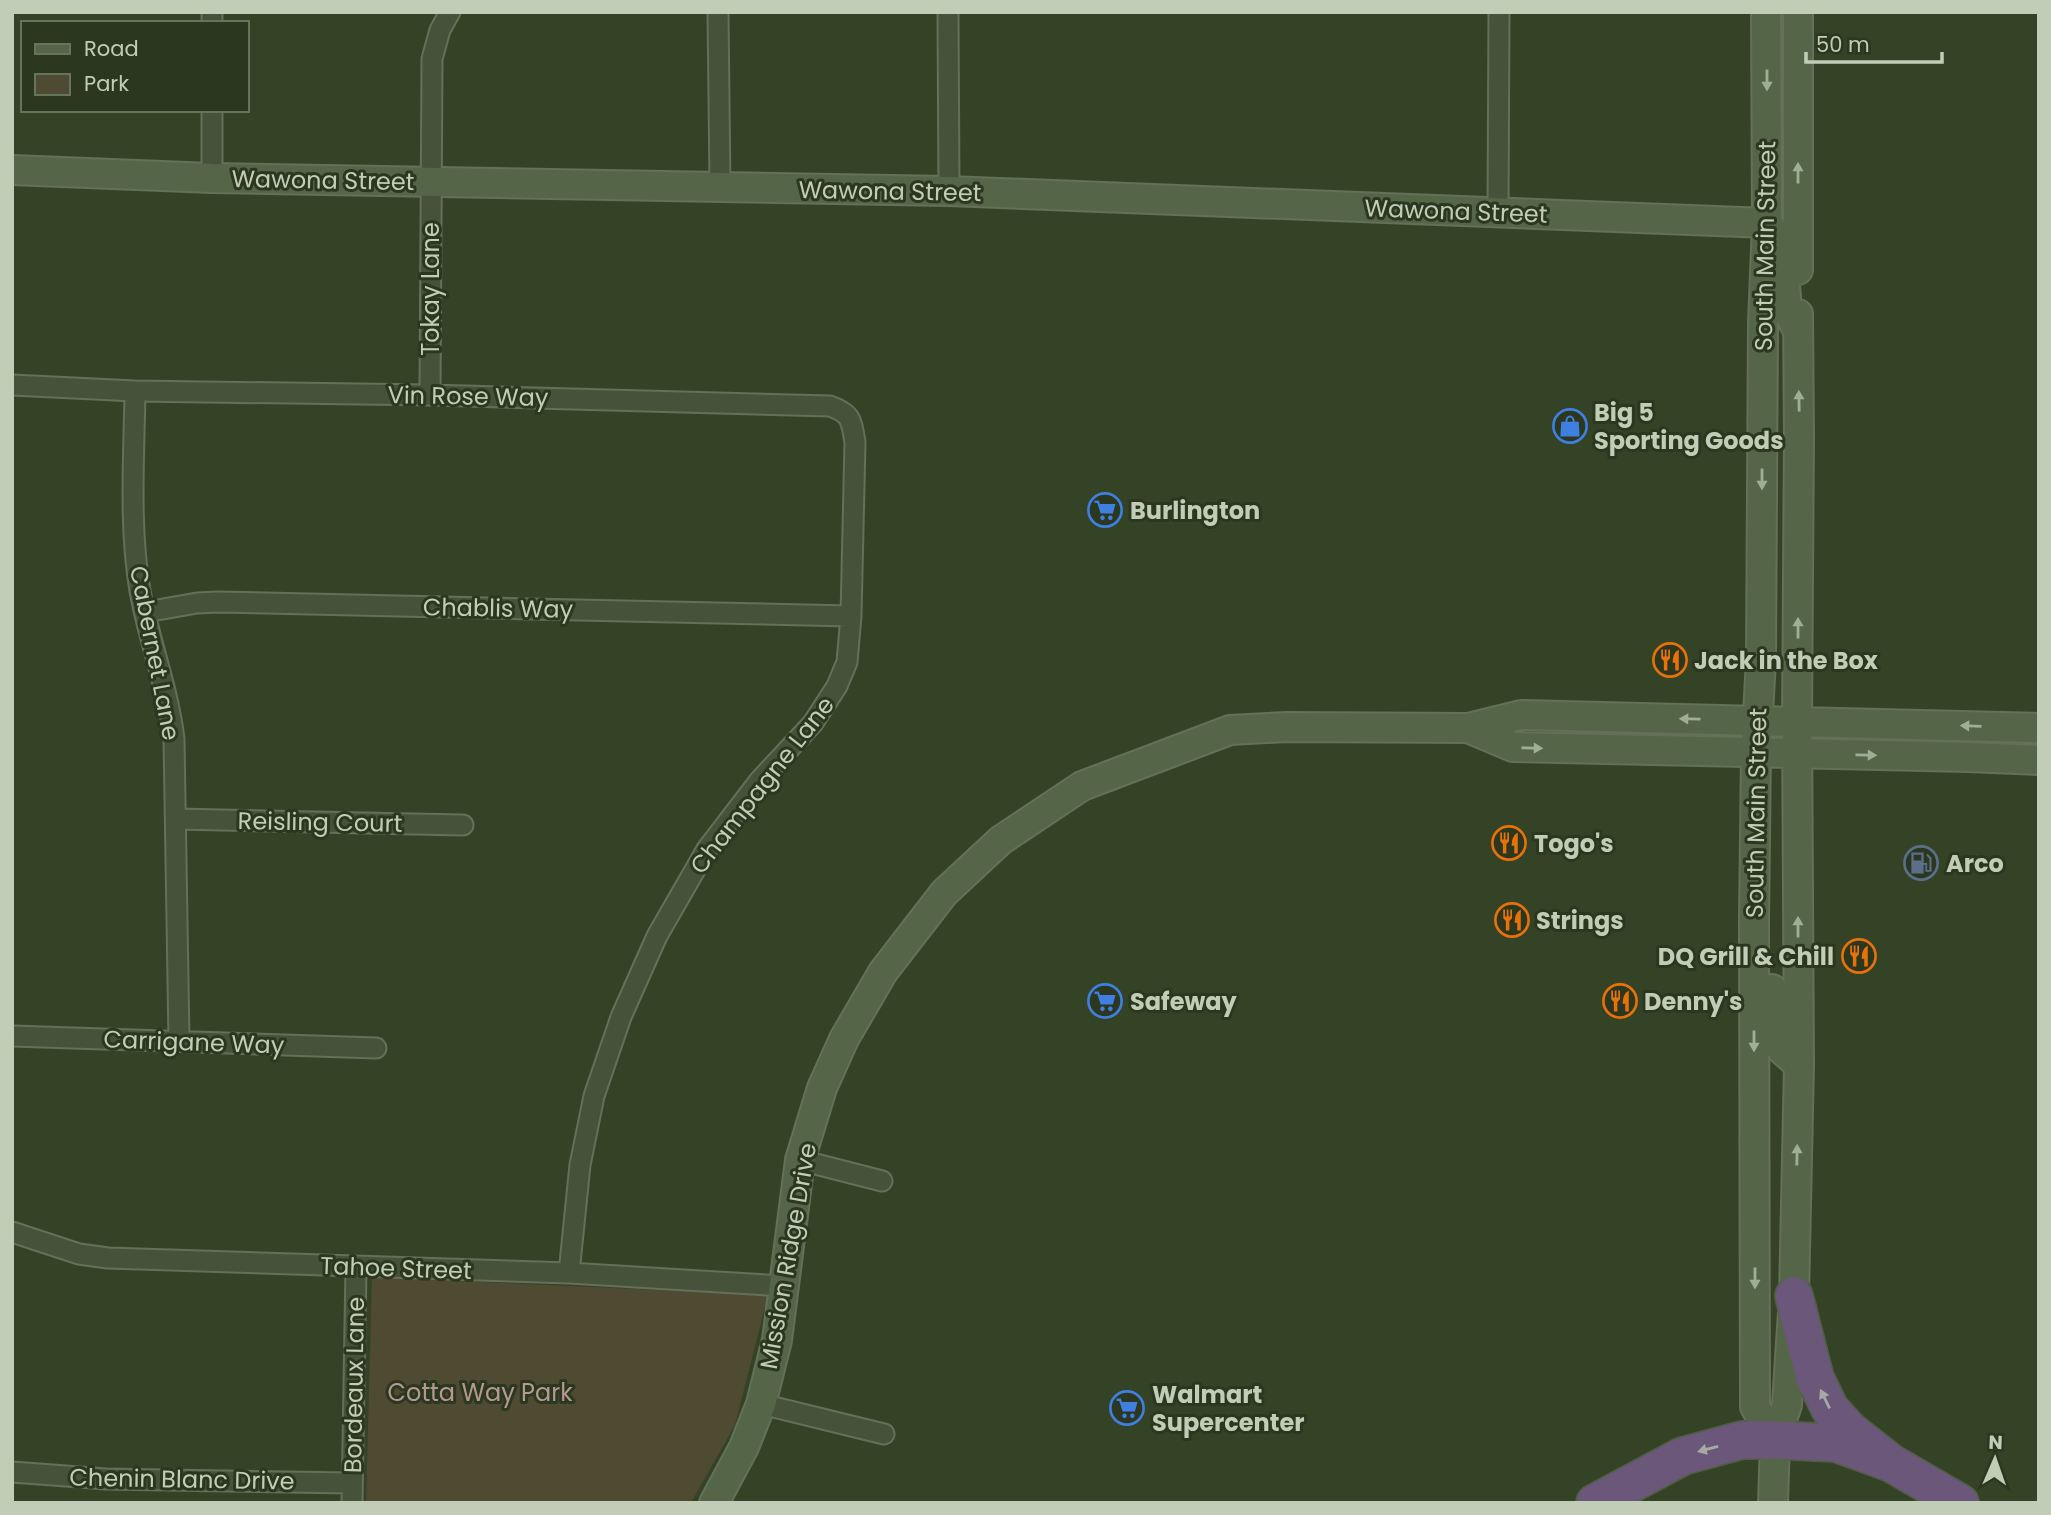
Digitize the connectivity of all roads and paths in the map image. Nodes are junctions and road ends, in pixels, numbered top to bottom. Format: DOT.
graph roads {
  1 [pos="450,12"];
  2 [pos="718,12"];
  3 [pos="948,12"];
  4 [pos="1499,12"];
  5 [pos="1766,12"];
  6 [pos="1798,12"];
  7 [pos="212,112"];
  8 [pos="12,170"];
  9 [pos="212,177"];
  10 [pos="430,182"];
  11 [pos="720,188"];
  12 [pos="949,191"];
  13 [pos="1499,213"];
  14 [pos="1767,223"];
  15 [pos="1798,331"];
  16 [pos="12,385"];
  17 [pos="135,391"];
  18 [pos="430,395"];
  19 [pos="854,487"];
  20 [pos="146,612"];
  21 [pos="851,616"];
  22 [pos="1758,720"];
  23 [pos="1797,721"];
  24 [pos="1468,728"];
  25 [pos="2039,728"];
  26 [pos="1756,752"];
  27 [pos="1798,754"];
  28 [pos="2039,760"];
  29 [pos="176,820"];
  30 [pos="463,825"];
  31 [pos="1754,920"];
  32 [pos="12,1036"];
  33 [pos="179,1041"];
  34 [pos="376,1048"];
  35 [pos="1799,1065"];
  36 [pos="800,1160"];
  37 [pos="882,1181"];
  38 [pos="1755,1209"];
  39 [pos="1796,1210"];
  40 [pos="12,1232"];
  41 [pos="356,1267"];
  42 [pos="569,1273"];
  43 [pos="783,1286"];
  44 [pos="1794,1296"];
  45 [pos="761,1404"];
  46 [pos="884,1434"];
  47 [pos="1775,1440"];
  48 [pos="1891,1462"];
  49 [pos="12,1472"];
  50 [pos="352,1483"];
  51 [pos="352,1503"];
  52 [pos="714,1503"];
  53 [pos="1595,1503"];
  54 [pos="1773,1503"];
  55 [pos="1960,1503"];
  1 -- 10 [label="street, Tokay Lane"];
  2 -- 11 [label="street"];
  3 -- 12 [label="street"];
  4 -- 13 [label="street"];
  5 -- 14 [label="street, South Main Street, one-way"];
  15 -- 6 [label="street, South Main Street, one-way"];
  7 -- 9 [label="street"];
  8 -- 9 [label="street, Wawona Street"];
  9 -- 10 [label="street, Wawona Street"];
  10 -- 11 [label="street, Wawona Street"];
  10 -- 18 [label="street, Tokay Lane"];
  11 -- 12 [label="street, Wawona Street"];
  12 -- 13 [label="street, Wawona Street"];
  13 -- 14 [label="street, Wawona Street"];
  14 -- 15 [label="street"];
  14 -- 22 [label="street, South Main Street, one-way"];
  23 -- 15 [label="street, South Main Street, one-way"];
  16 -- 17 [label="street, Vin Rose Way"];
  17 -- 18 [label="street, Vin Rose Way"];
  17 -- 20 [label="street, Cabernet Lane"];
  18 -- 19 [label="street, Vin Rose Way"];
  19 -- 21 [label="street, Champagne Lane"];
  20 -- 21 [label="street, Chablis Way"];
  20 -- 29 [label="street, Cabernet Lane"];
  21 -- 42 [label="street, Champagne Lane"];
  22 -- 23 [label="street, Mission Ridge Drive"];
  22 -- 24 [label="street, Mission Ridge Drive, one-way"];
  22 -- 26 [label="street, South Main Street"];
  25 -- 23 [label="street, Mission Ridge Drive, one-way"];
  23 -- 27 [label="street, South Main Street"];
  24 -- 26 [label="street, Mission Ridge Drive, one-way"];
  24 -- 36 [label="street, Mission Ridge Drive"];
  26 -- 27 [label="street, Mission Ridge Drive"];
  26 -- 31 [label="street, South Main Street"];
  27 -- 28 [label="street, Mission Ridge Drive, one-way"];
  35 -- 27 [label="street, South Main Street, one-way"];
  29 -- 30 [label="street, Reisling Court"];
  29 -- 33 [label="street, Cabernet Lane"];
  31 -- 35 [label="street"];
  31 -- 38 [label="street, South Main Street, one-way"];
  32 -- 33 [label="street, Carrigane Way"];
  33 -- 34 [label="street, Carrigane Way"];
  39 -- 35 [label="street, South Main Street, one-way"];
  36 -- 37 [label="street"];
  36 -- 43 [label="street, Mission Ridge Drive"];
  38 -- 39 [label="street"];
  38 -- 47 [label="street, South Main Street, one-way"];
  39 -- 44 [label="street, South Main Street"];
  40 -- 41 [label="street, Tahoe Street"];
  41 -- 42 [label="street, Tahoe Street"];
  41 -- 50 [label="street, Bordeaux Lane"];
  42 -- 43 [label="street, Tahoe Street"];
  43 -- 45 [label="street, Mission Ridge Drive"];
  44 -- 47 [label="street, South Main Street"];
  48 -- 44 [label="highway, one-way"];
  45 -- 46 [label="street"];
  45 -- 52 [label="street, Mission Ridge Drive"];
  47 -- 48 [label="highway"];
  47 -- 53 [label="highway, one-way"];
  47 -- 54 [label="street, South Main Street"];
  48 -- 55 [label="highway"];
  49 -- 50 [label="street, Chenin Blanc Drive"];
  50 -- 51 [label="street, Bordeaux Lane"];
}
